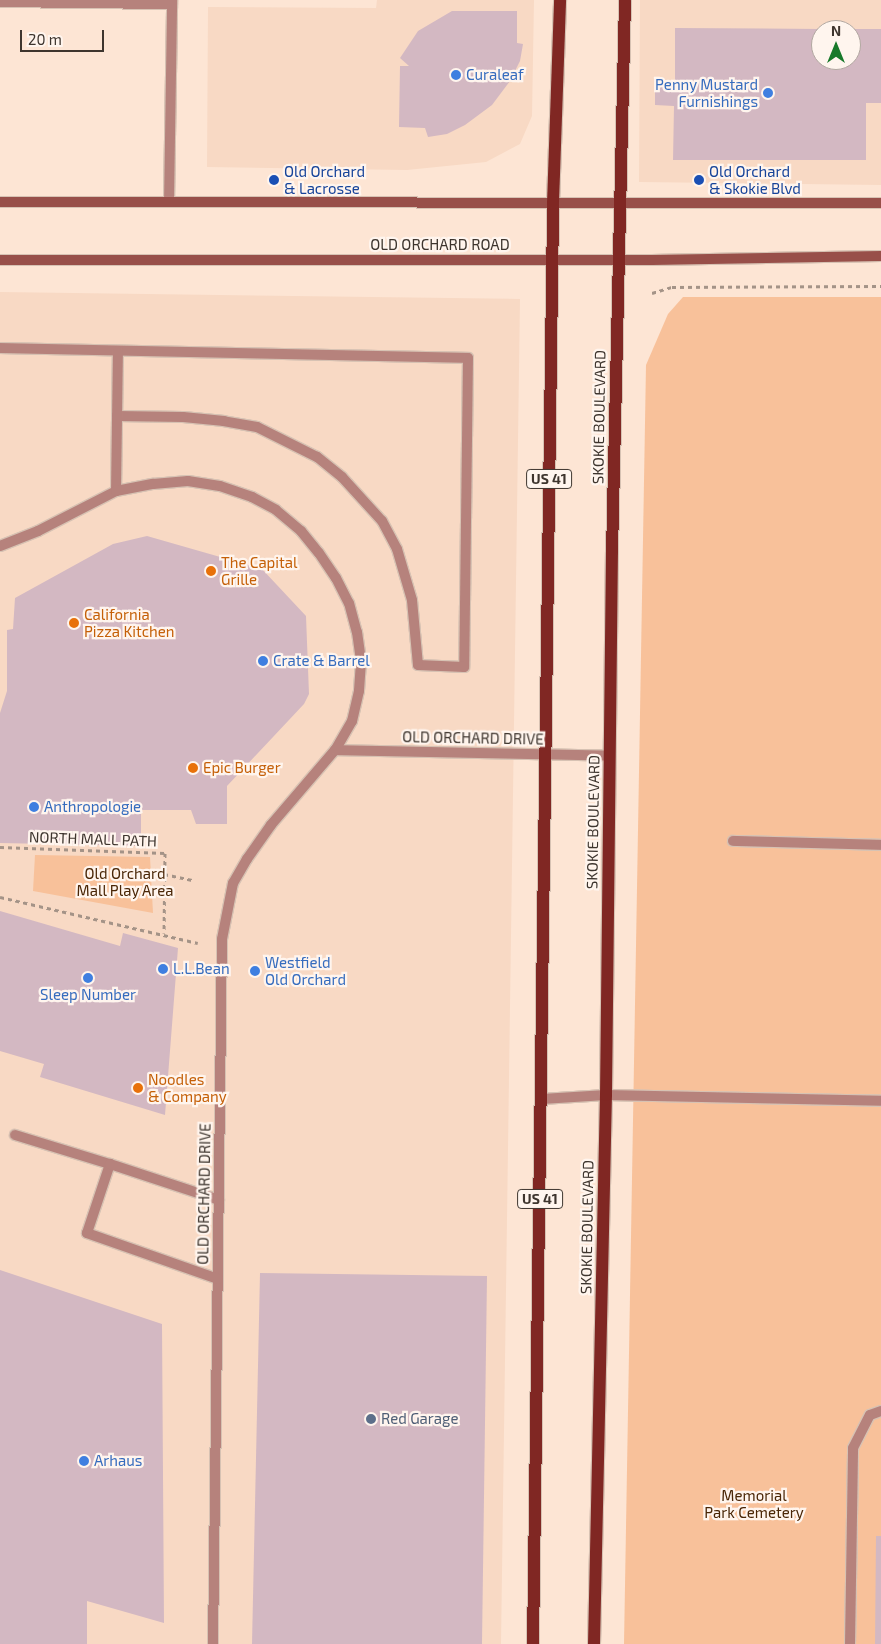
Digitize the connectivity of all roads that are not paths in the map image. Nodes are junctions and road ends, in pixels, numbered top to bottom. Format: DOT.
graph roads {
  1 [pos="560,0"];
  2 [pos="625,0"];
  3 [pos="0,2"];
  4 [pos="172,2"];
  5 [pos="0,202"];
  6 [pos="169,202"];
  7 [pos="553,203"];
  8 [pos="621,203"];
  9 [pos="881,203"];
  10 [pos="881,256"];
  11 [pos="0,260"];
  12 [pos="552,260"];
  13 [pos="618,260"];
  14 [pos="0,348"];
  15 [pos="118,351"];
  16 [pos="117,416"];
  17 [pos="116,492"];
  18 [pos="0,546"];
  19 [pos="335,750"];
  20 [pos="546,755"];
  21 [pos="610,756"];
  22 [pos="733,841"];
  23 [pos="881,845"];
  24 [pos="606,1094"];
  25 [pos="542,1099"];
  26 [pos="881,1101"];
  27 [pos="15,1135"];
  28 [pos="110,1164"];
  29 [pos="219,1200"];
  30 [pos="218,1279"];
  31 [pos="881,1411"];
  32 [pos="213,1644"];
  33 [pos="533,1644"];
  34 [pos="594,1644"];
  35 [pos="850,1644"];
  1 -- 7 [label="main road, US 41"];
  2 -- 8 [label="main road, SKOKIE BOULEVARD"];
  3 -- 4 [label="street"];
  4 -- 6 [label="street"];
  5 -- 6 [label="main road"];
  6 -- 7 [label="main road"];
  7 -- 8 [label="main road"];
  7 -- 12 [label="main road, US 41"];
  8 -- 9 [label="main road"];
  8 -- 13 [label="main road, SKOKIE BOULEVARD"];
  10 -- 13 [label="main road, OLD ORCHARD ROAD"];
  11 -- 12 [label="main road, OLD ORCHARD ROAD"];
  12 -- 13 [label="main road, OLD ORCHARD ROAD"];
  12 -- 20 [label="main road, US 41"];
  13 -- 21 [label="main road, SKOKIE BOULEVARD"];
  14 -- 15 [label="street"];
  15 -- 16 [label="street"];
  15 -- 16 [label="street"];
  16 -- 17 [label="street"];
  17 -- 18 [label="street, OLD ORCHARD DRIVE"];
  17 -- 19 [label="street, OLD ORCHARD DRIVE"];
  19 -- 20 [label="street, OLD ORCHARD DRIVE"];
  19 -- 29 [label="street, OLD ORCHARD DRIVE"];
  20 -- 21 [label="street, OLD ORCHARD DRIVE"];
  20 -- 25 [label="main road, US 41"];
  21 -- 24 [label="main road, SKOKIE BOULEVARD"];
  22 -- 23 [label="street"];
  24 -- 25 [label="street"];
  24 -- 26 [label="street"];
  24 -- 34 [label="main road, SKOKIE BOULEVARD"];
  25 -- 33 [label="main road, US 41"];
  27 -- 28 [label="street"];
  28 -- 29 [label="street"];
  28 -- 30 [label="street"];
  29 -- 30 [label="street, OLD ORCHARD DRIVE"];
  30 -- 32 [label="street, OLD ORCHARD DRIVE"];
  31 -- 35 [label="street"];
}
